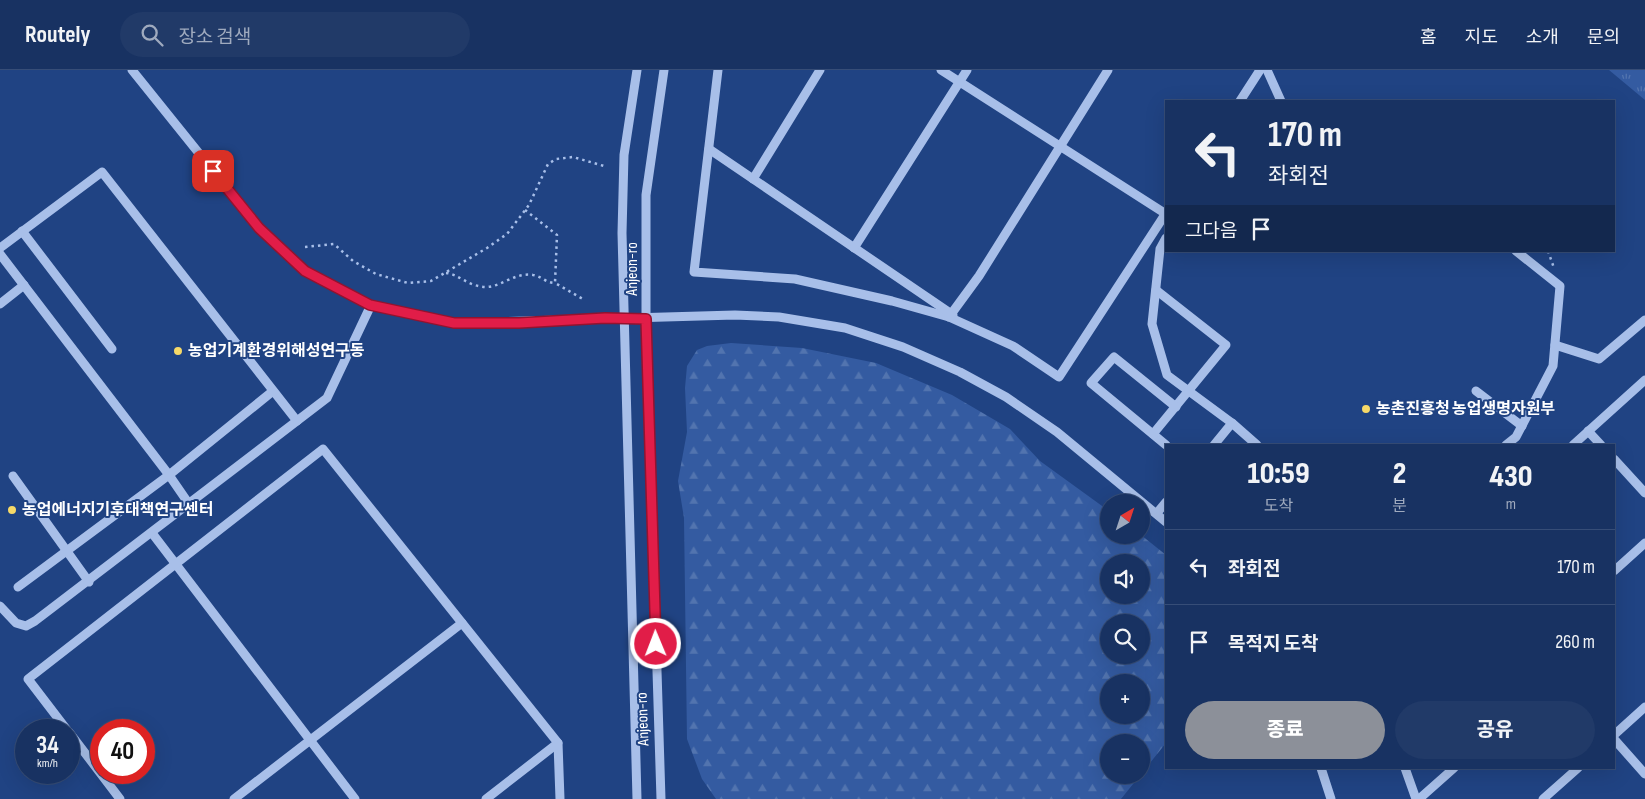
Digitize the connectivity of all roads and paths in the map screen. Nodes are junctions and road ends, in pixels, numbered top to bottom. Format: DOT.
graph roads {
  1 [pos="132,70"];
  2 [pos="637,70"];
  3 [pos="664,70"];
  4 [pos="718,70"];
  5 [pos="820,70"];
  6 [pos="941,70"];
  7 [pos="967,70"];
  8 [pos="1108,70"];
  9 [pos="1260,70"];
  10 [pos="1267,70"];
  11 [pos="959,82"];
  12 [pos="1241,100"];
  13 [pos="1281,100"];
  14 [pos="1061,146"];
  15 [pos="709,149"];
  16 [pos="604,166"];
  17 [pos="753,179"];
  18 [pos="525,210"];
  19 [pos="1165,213"];
  20 [pos="1165,216"];
  21 [pos="22,231"];
  22 [pos="1165,240"];
  23 [pos="305,247"];
  24 [pos="0,248"];
  25 [pos="854,248"];
  26 [pos="1517,252"];
  27 [pos="0,254"];
  28 [pos="446,273"];
  29 [pos="555,283"];
  30 [pos="24,285"];
  31 [pos="1156,290"];
  32 [pos="583,299"];
  33 [pos="0,304"];
  34 [pos="370,305"];
  35 [pos="950,316"];
  36 [pos="623,319"];
  37 [pos="646,319"];
  38 [pos="1645,320"];
  39 [pos="1555,345"];
  40 [pos="112,349"];
  41 [pos="1645,380"];
  42 [pos="273,391"];
  43 [pos="1476,391"];
  44 [pos="1187,392"];
  45 [pos="1176,407"];
  46 [pos="297,421"];
  47 [pos="1232,423"];
  48 [pos="1522,426"];
  49 [pos="1588,431"];
  50 [pos="1152,434"];
  51 [pos="1165,444"];
  52 [pos="1215,444"];
  53 [pos="1256,444"];
  54 [pos="1507,444"];
  55 [pos="1573,444"];
  56 [pos="1600,444"];
  57 [pos="1615,460"];
  58 [pos="169,474"];
  59 [pos="13,476"];
  60 [pos="1645,494"];
  61 [pos="1165,503"];
  62 [pos="189,504"];
  63 [pos="1157,513"];
  64 [pos="1165,521"];
  65 [pos="152,533"];
  66 [pos="1645,543"];
  67 [pos="67,552"];
  68 [pos="176,564"];
  69 [pos="1615,570"];
  70 [pos="89,582"];
  71 [pos="18,587"];
  72 [pos="0,606"];
  73 [pos="462,623"];
  74 [pos="1645,707"];
  75 [pos="59,719"];
  76 [pos="1615,736"];
  77 [pos="1615,738"];
  78 [pos="310,740"];
  79 [pos="558,744"];
  80 [pos="80,747"];
  81 [pos="1321,769"];
  82 [pos="1405,769"];
  83 [pos="1453,769"];
  84 [pos="1577,769"];
  85 [pos="1645,774"];
  86 [pos="120,799"];
  87 [pos="234,799"];
  88 [pos="355,799"];
  89 [pos="486,799"];
  90 [pos="560,799"];
  91 [pos="637,799"];
  92 [pos="661,799"];
  93 [pos="1330,799"];
  94 [pos="1418,799"];
  95 [pos="1543,799"];
  1 -- 34 [label="street"];
  2 -- 36 [label="street, Anjeon-ro"];
  3 -- 37 [label="street, Anjeon-ro"];
  4 -- 15 [label="street"];
  5 -- 17 [label="street"];
  6 -- 11 [label="street"];
  7 -- 11 [label="street"];
  8 -- 14 [label="street"];
  9 -- 12 [label="street"];
  10 -- 13 [label="street"];
  11 -- 14 [label="street"];
  11 -- 25 [label="street"];
  14 -- 19 [label="street"];
  14 -- 35 [label="street"];
  15 -- 17 [label="street"];
  15 -- 35 [label="street"];
  16 -- 18 [label="path"];
  17 -- 25 [label="street"];
  18 -- 28 [label="path"];
  18 -- 29 [label="path"];
  20 -- 35 [label="street"];
  21 -- 24 [label="street"];
  21 -- 40 [label="street"];
  21 -- 42 [label="street"];
  22 -- 31 [label="street"];
  23 -- 28 [label="path"];
  25 -- 35 [label="street"];
  26 -- 39 [label="street"];
  27 -- 30 [label="street"];
  28 -- 29 [label="path"];
  29 -- 32 [label="path"];
  30 -- 33 [label="street"];
  30 -- 58 [label="street"];
  31 -- 44 [label="street"];
  31 -- 44 [label="street"];
  34 -- 36 [label="street"];
  34 -- 46 [label="street"];
  36 -- 37 [label="street"];
  36 -- 91 [label="street, Anjeon-ro"];
  37 -- 63 [label="street"];
  37 -- 92 [label="street, Anjeon-ro"];
  38 -- 39 [label="street"];
  39 -- 48 [label="street"];
  41 -- 49 [label="street"];
  42 -- 46 [label="street"];
  42 -- 58 [label="street"];
  43 -- 48 [label="street"];
  44 -- 45 [label="street"];
  44 -- 47 [label="street"];
  45 -- 50 [label="street"];
  45 -- 50 [label="street"];
  46 -- 62 [label="street"];
  47 -- 52 [label="street"];
  47 -- 53 [label="street"];
  48 -- 54 [label="street"];
  49 -- 55 [label="street"];
  49 -- 56 [label="street"];
  50 -- 51 [label="street"];
  57 -- 60 [label="street"];
  58 -- 62 [label="street"];
  58 -- 67 [label="street"];
  59 -- 67 [label="street"];
  61 -- 63 [label="street"];
  62 -- 65 [label="street"];
  63 -- 64 [label="street"];
  65 -- 68 [label="street"];
  65 -- 70 [label="street"];
  66 -- 69 [label="street"];
  67 -- 70 [label="street"];
  67 -- 71 [label="street"];
  68 -- 73 [label="street"];
  68 -- 75 [label="street"];
  68 -- 78 [label="street"];
  70 -- 72 [label="street"];
  73 -- 78 [label="street"];
  73 -- 79 [label="street"];
  74 -- 76 [label="street"];
  77 -- 85 [label="street"];
  78 -- 87 [label="street"];
  78 -- 88 [label="street"];
  79 -- 89 [label="street"];
  79 -- 90 [label="street"];
  80 -- 86 [label="street"];
  81 -- 93 [label="street"];
  82 -- 94 [label="street"];
  83 -- 94 [label="street"];
  84 -- 95 [label="street"];
}
